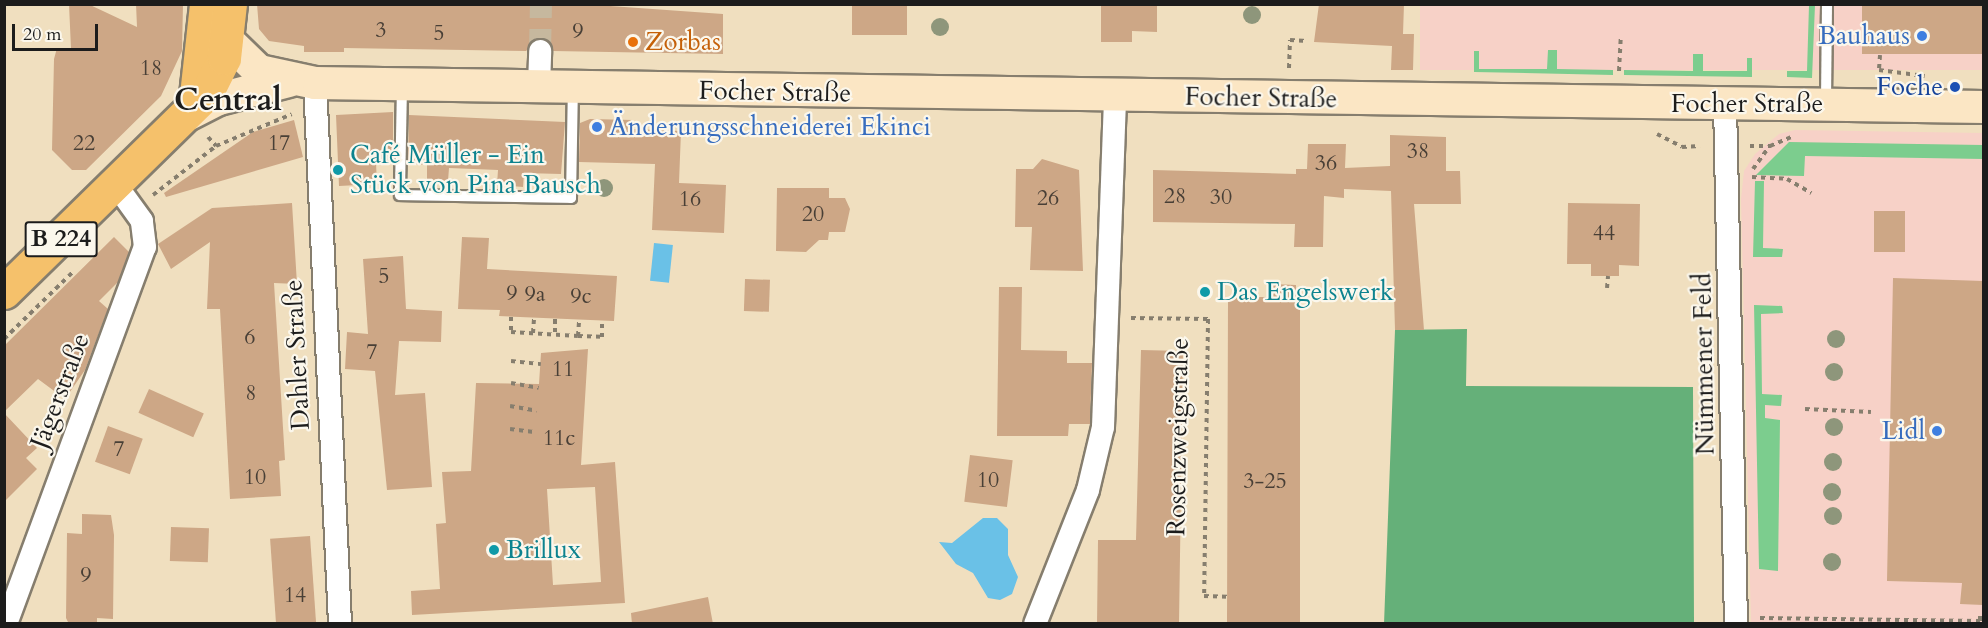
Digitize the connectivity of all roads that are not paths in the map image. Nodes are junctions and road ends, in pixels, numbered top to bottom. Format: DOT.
graph roads {
  1 [pos="208,4"];
  2 [pos="230,4"];
  3 [pos="1827,4"];
  4 [pos="228,41"];
  5 [pos="540,51"];
  6 [pos="302,82"];
  7 [pos="402,82"];
  8 [pos="538,86"];
  9 [pos="573,87"];
  10 [pos="1115,97"];
  11 [pos="1725,103"];
  12 [pos="1826,105"];
  13 [pos="1983,107"];
  14 [pos="189,114"];
  15 [pos="125,197"];
  16 [pos="4,292"];
  17 [pos="6,624"];
  18 [pos="340,624"];
  19 [pos="1035,624"];
  20 [pos="1736,624"];
  1 -- 4 [label="main road, B 224"];
  1 -- 14 [label="main road, B 224"];
  2 -- 4 [label="main road, B 224"];
  3 -- 12 [label="lane"];
  4 -- 6 [label="main road, Focher Straße"];
  4 -- 14 [label="main road, B 224"];
  5 -- 8 [label="street"];
  6 -- 7 [label="main road, Focher Straße"];
  6 -- 14 [label="main road, Focher Straße"];
  6 -- 18 [label="street, Dahler Straße"];
  7 -- 8 [label="main road, Focher Straße"];
  7 -- 9 [label="lane"];
  8 -- 9 [label="main road, Focher Straße"];
  9 -- 10 [label="main road, Focher Straße"];
  10 -- 11 [label="main road, Focher Straße"];
  10 -- 19 [label="street"];
  11 -- 12 [label="main road, Focher Straße"];
  11 -- 20 [label="street, Nümmener Feld"];
  12 -- 13 [label="main road, Focher Straße"];
  14 -- 15 [label="main road, B 224"];
  15 -- 16 [label="main road, B 224"];
  15 -- 17 [label="street, Jägerstraße"];
}
